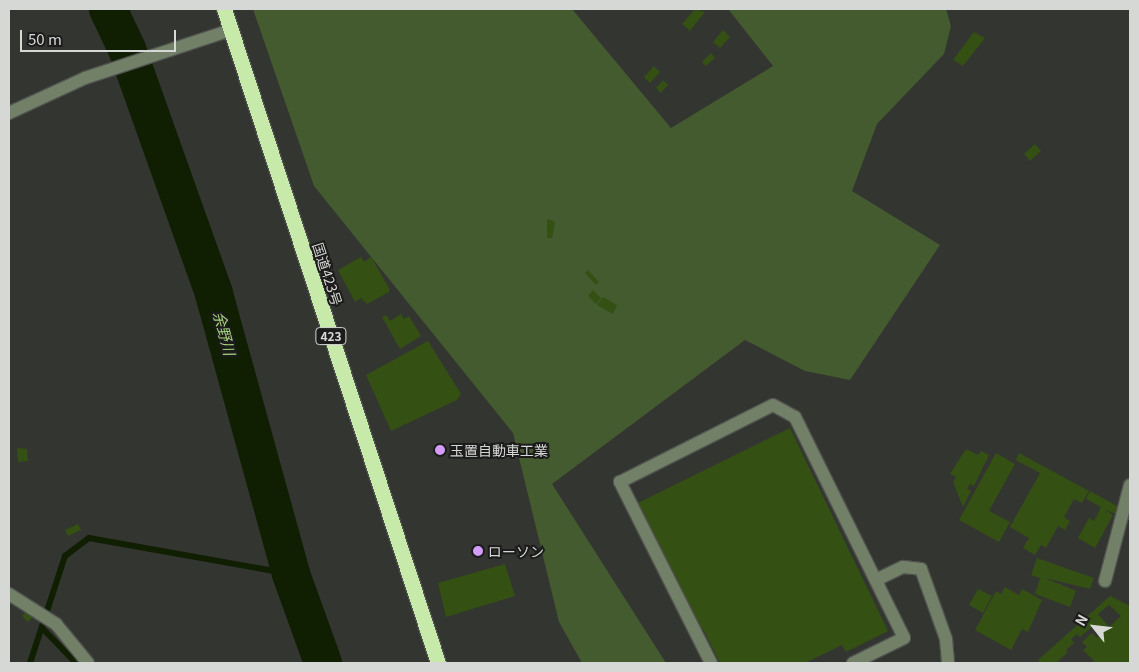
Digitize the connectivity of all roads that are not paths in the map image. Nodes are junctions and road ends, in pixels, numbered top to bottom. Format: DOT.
graph roads {
  1 [pos="224,9"];
  2 [pos="231,30"];
  3 [pos="9,113"];
  4 [pos="1130,485"];
  5 [pos="876,580"];
  6 [pos="1105,581"];
  7 [pos="9,594"];
  8 [pos="88,663"];
  9 [pos="438,663"];
  10 [pos="711,663"];
  11 [pos="853,663"];
  12 [pos="948,663"];
  1 -- 2 [label="highway, 国道423号 / 423"];
  2 -- 3 [label="street"];
  2 -- 9 [label="highway, 国道423号 / 423"];
  4 -- 6 [label="street"];
  5 -- 10 [label="street"];
  5 -- 11 [label="street"];
  5 -- 12 [label="street"];
  7 -- 8 [label="street"];
}
